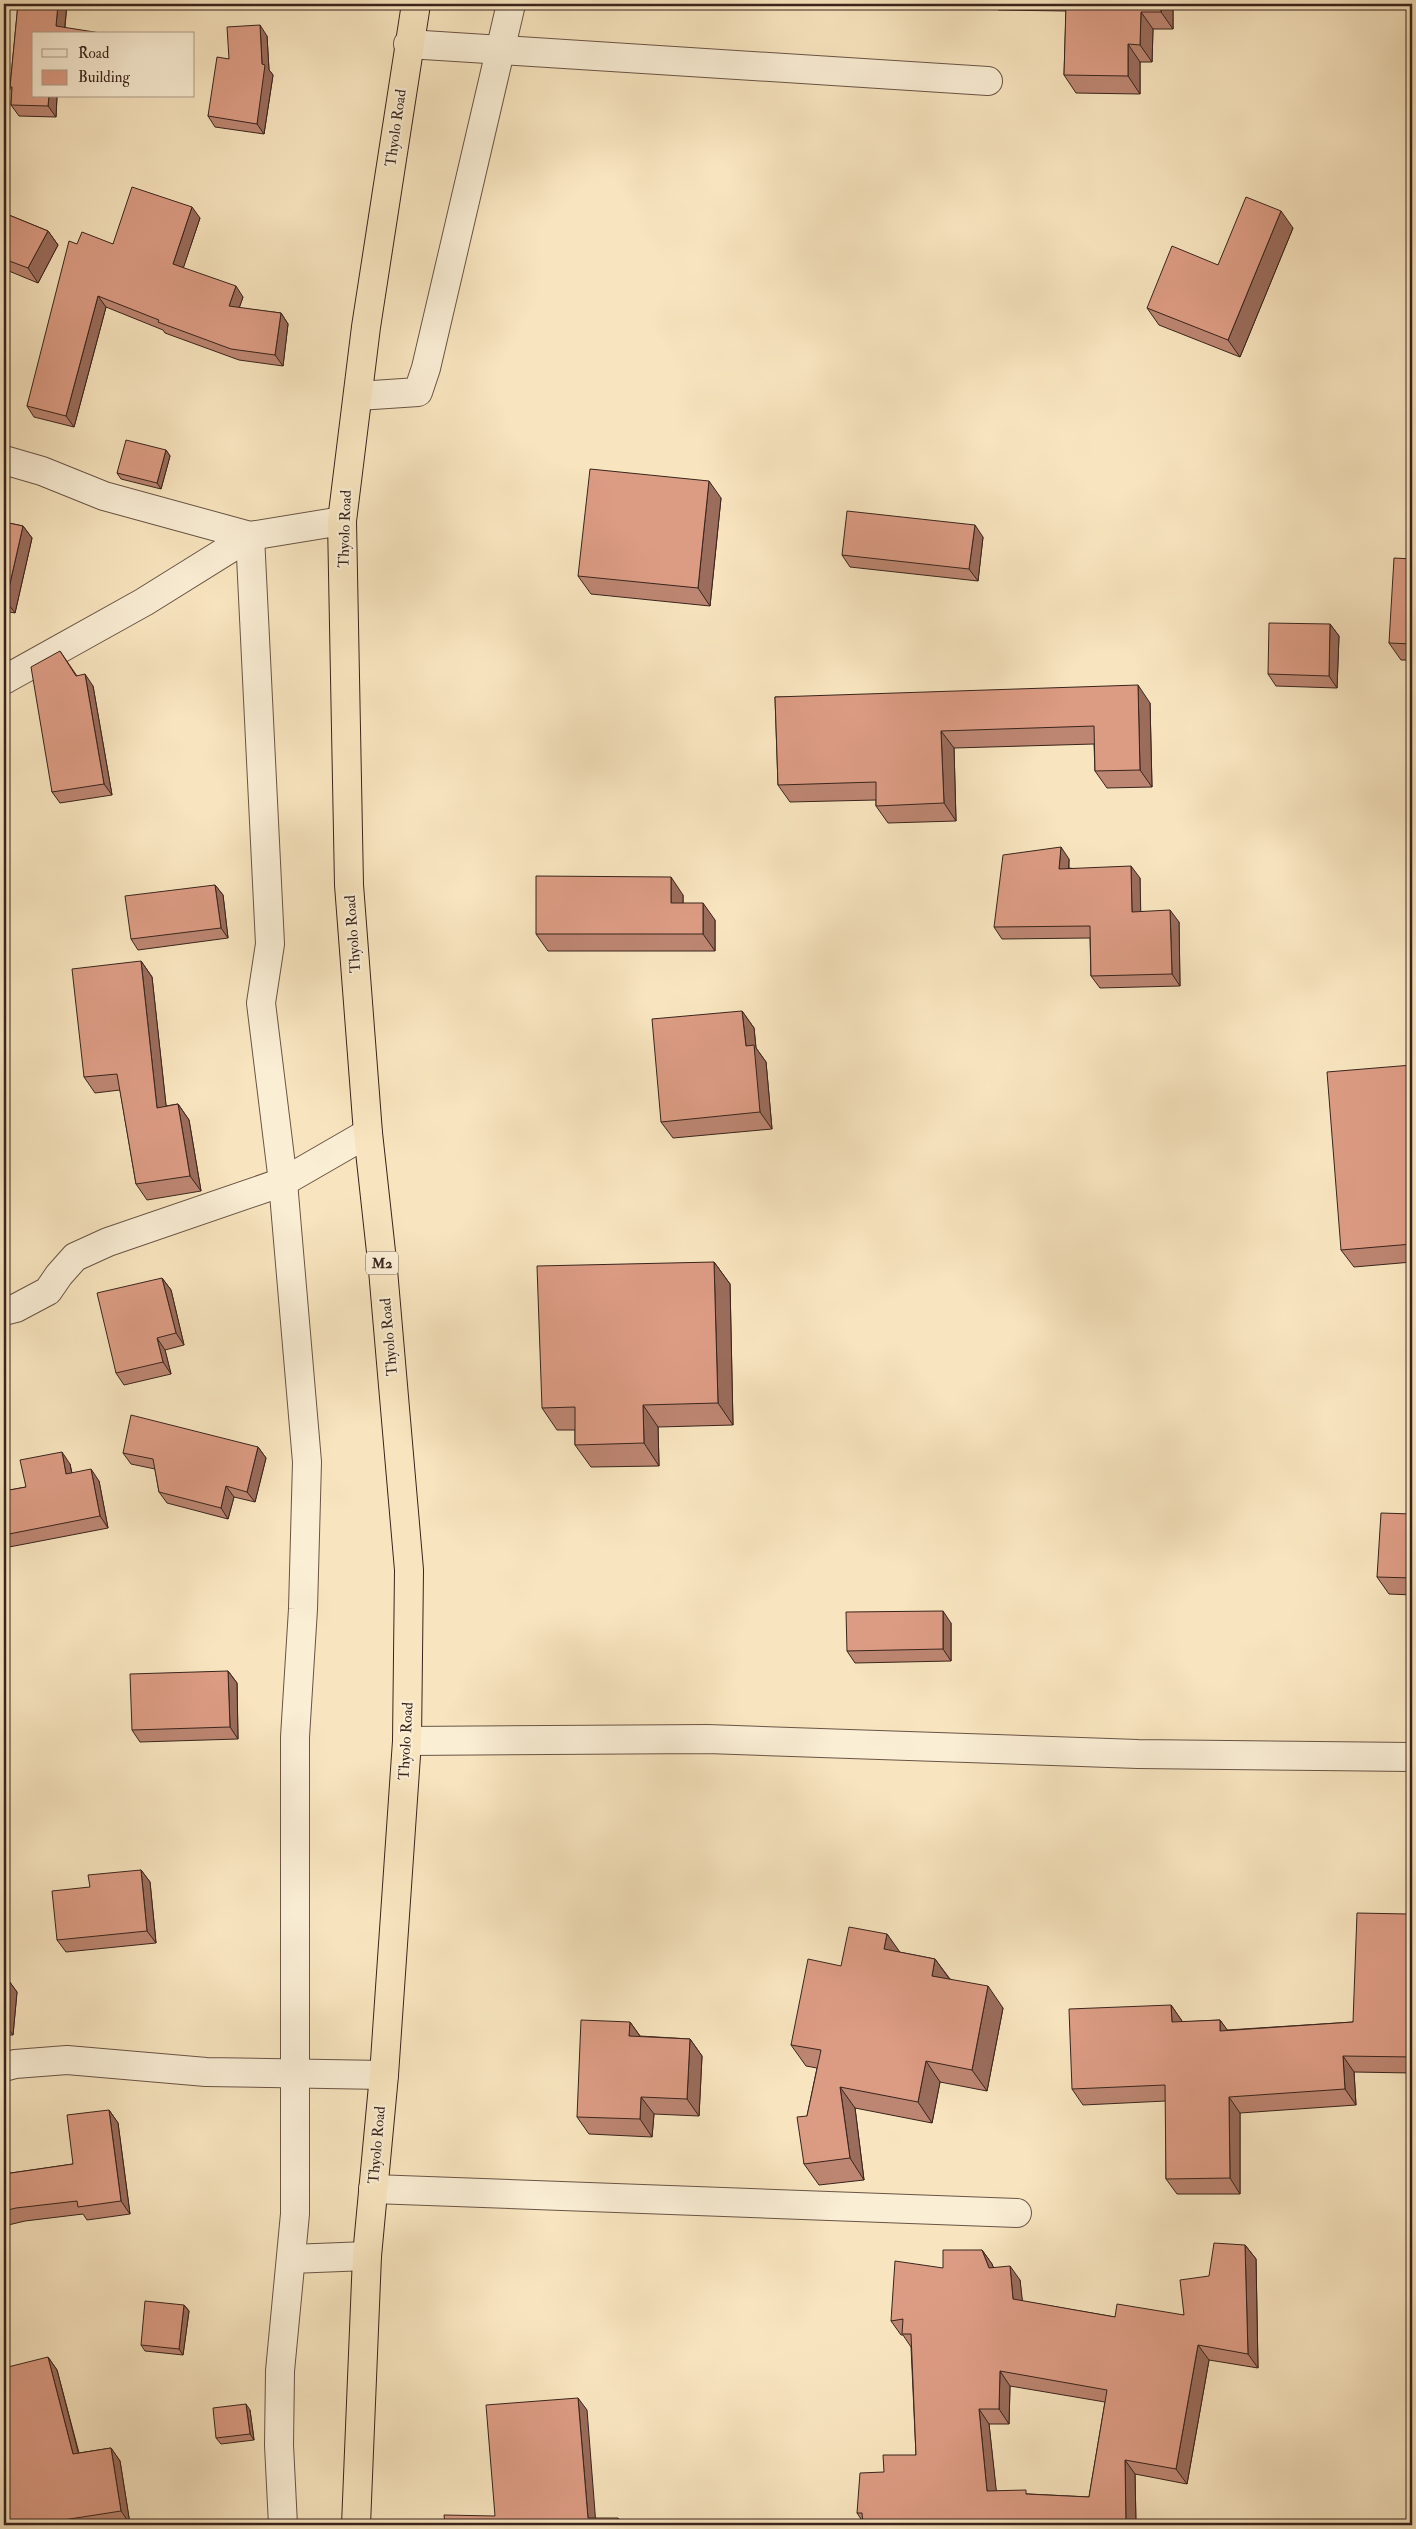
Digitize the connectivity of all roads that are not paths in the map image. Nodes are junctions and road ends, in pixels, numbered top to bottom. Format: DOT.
graph roads {
  1 [pos="416,4"];
  2 [pos="511,4"];
  3 [pos="408,44"];
  4 [pos="500,51"];
  5 [pos="988,81"];
  6 [pos="358,396"];
  7 [pos="4,460"];
  8 [pos="342,521"];
  9 [pos="250,536"];
  10 [pos="4,680"];
  11 [pos="368,1133"];
  12 [pos="283,1182"];
  13 [pos="4,1311"];
  14 [pos="408,1741"];
  15 [pos="1412,1757"];
  16 [pos="4,2067"];
  17 [pos="296,2073"];
  18 [pos="384,2075"];
  19 [pos="373,2189"];
  20 [pos="1017,2213"];
  21 [pos="367,2256"];
  22 [pos="291,2259"];
  23 [pos="283,2525"];
  24 [pos="356,2525"];
  1 -- 3 [label="highway, Thyolo Road / M2"];
  2 -- 4 [label="street"];
  3 -- 4 [label="street"];
  3 -- 6 [label="highway, Thyolo Road / M2"];
  4 -- 5 [label="street"];
  4 -- 6 [label="street"];
  6 -- 8 [label="highway, Thyolo Road / M2"];
  7 -- 9 [label="street"];
  8 -- 9 [label="street"];
  8 -- 11 [label="highway, Thyolo Road / M2"];
  9 -- 10 [label="street"];
  9 -- 12 [label="street"];
  11 -- 12 [label="street"];
  11 -- 14 [label="highway, Thyolo Road / M2"];
  12 -- 13 [label="street"];
  12 -- 17 [label="street"];
  14 -- 15 [label="street"];
  14 -- 18 [label="highway, Thyolo Road / M2"];
  16 -- 17 [label="street"];
  17 -- 18 [label="street"];
  17 -- 22 [label="street"];
  18 -- 19 [label="highway, Thyolo Road / M2"];
  19 -- 20 [label="street"];
  19 -- 21 [label="highway, Thyolo Road / M2"];
  21 -- 22 [label="street"];
  21 -- 24 [label="highway, Thyolo Road / M2"];
  22 -- 23 [label="street"];
}
